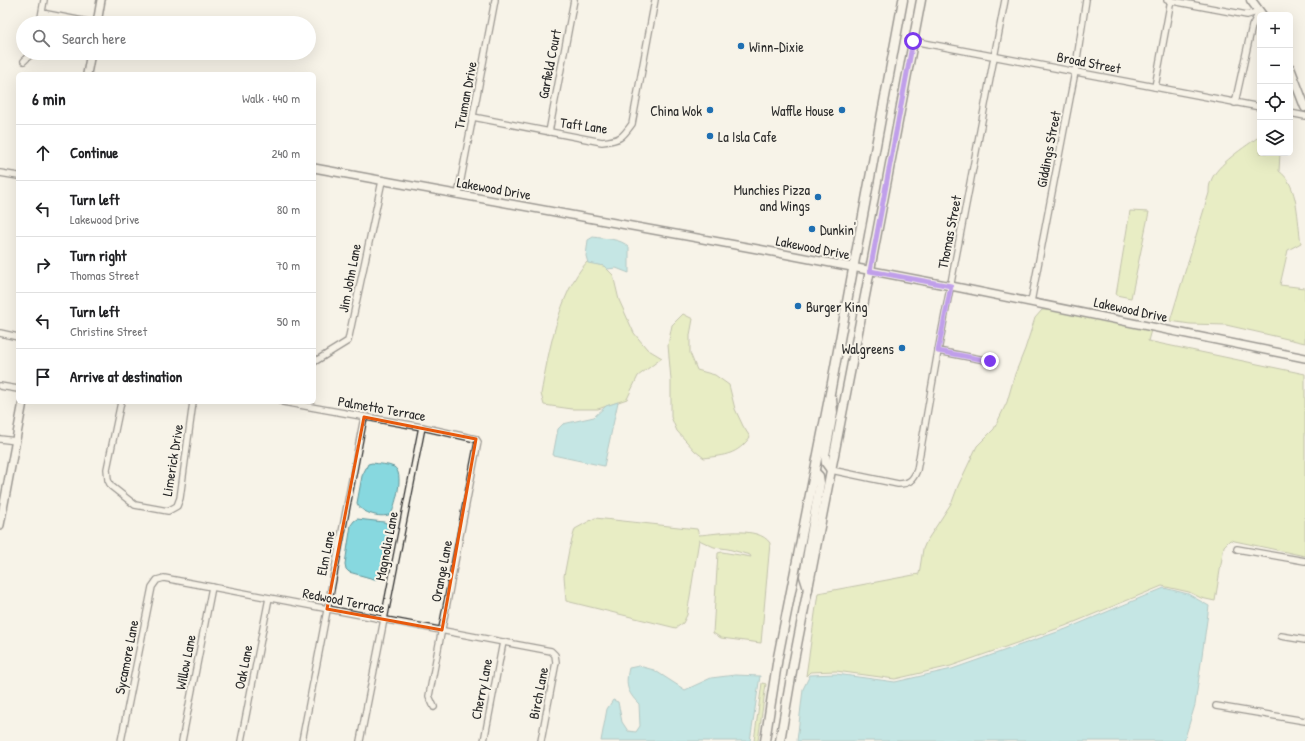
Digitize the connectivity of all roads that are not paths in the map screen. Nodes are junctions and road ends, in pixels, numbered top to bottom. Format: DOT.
graph roads {
  1 [pos="44,0"];
  2 [pos="101,0"];
  3 [pos="495,0"];
  4 [pos="574,0"];
  5 [pos="655,0"];
  6 [pos="903,0"];
  7 [pos="921,0"];
  8 [pos="1005,0"];
  9 [pos="1086,0"];
  10 [pos="1170,0"];
  11 [pos="1251,0"];
  12 [pos="1260,12"];
  13 [pos="42,13"];
  14 [pos="1257,14"];
  15 [pos="41,16"];
  16 [pos="57,16"];
  17 [pos="98,16"];
  18 [pos="1257,19"];
  19 [pos="913,41"];
  20 [pos="995,57"];
  21 [pos="90,60"];
  22 [pos="87,72"];
  23 [pos="1075,72"];
  24 [pos="1293,76"];
  25 [pos="1155,87"];
  26 [pos="1235,103"];
  27 [pos="1257,107"];
  28 [pos="1305,107"];
  29 [pos="1293,114"];
  30 [pos="1305,116"];
  31 [pos="473,117"];
  32 [pos="549,132"];
  33 [pos="316,168"];
  34 [pos="0,173"];
  35 [pos="16,176"];
  36 [pos="382,181"];
  37 [pos="458,195"];
  38 [pos="853,268"];
  39 [pos="870,271"];
  40 [pos="951,286"];
  41 [pos="1031,302"];
  42 [pos="0,333"];
  43 [pos="16,337"];
  44 [pos="938,351"];
  45 [pos="1305,358"];
  46 [pos="316,361"];
  47 [pos="990,361"];
  48 [pos="0,386"];
  49 [pos="831,388"];
  50 [pos="16,390"];
  51 [pos="23,404"];
  52 [pos="121,404"];
  53 [pos="193,404"];
  54 [pos="294,404"];
  55 [pos="364,417"];
  56 [pos="422,427"];
  57 [pos="0,439"];
  58 [pos="476,439"];
  59 [pos="16,441"];
  60 [pos="832,470"];
  61 [pos="815,472"];
  62 [pos="0,525"];
  63 [pos="1237,549"];
  64 [pos="1305,561"];
  65 [pos="157,580"];
  66 [pos="212,587"];
  67 [pos="808,590"];
  68 [pos="269,598"];
  69 [pos="327,609"];
  70 [pos="384,619"];
  71 [pos="442,630"];
  72 [pos="1281,636"];
  73 [pos="1305,640"];
  74 [pos="503,642"];
  75 [pos="527,647"];
  76 [pos="1216,706"];
  77 [pos="434,707"];
  78 [pos="1305,721"];
  79 [pos="121,741"];
  80 [pos="182,741"];
  81 [pos="241,741"];
  82 [pos="302,741"];
  83 [pos="360,741"];
  84 [pos="484,741"];
  85 [pos="541,741"];
  86 [pos="765,741"];
  87 [pos="780,741"];
  1 -- 13 [label="street"];
  2 -- 17 [label="street"];
  3 -- 31 [label="street, Truman Drive"];
  4 -- 32 [label="street, Garfield Court"];
  5 -- 32 [label="street, Taft Lane"];
  6 -- 38 [label="main road"];
  7 -- 19 [label="main road"];
  8 -- 20 [label="street, Thomas Street"];
  9 -- 23 [label="street, Giddings Street"];
  10 -- 14 [label="street"];
  10 -- 25 [label="street"];
  11 -- 12 [label="main road"];
  13 -- 15 [label="street"];
  13 -- 16 [label="street"];
  18 -- 26 [label="street"];
  19 -- 20 [label="street, Broad Street"];
  19 -- 39 [label="main road"];
  20 -- 23 [label="street, Broad Street"];
  20 -- 40 [label="street, Thomas Street"];
  21 -- 22 [label="street"];
  23 -- 25 [label="street, Broad Street"];
  23 -- 41 [label="street, Giddings Street"];
  24 -- 28 [label="main road"];
  25 -- 26 [label="street, Broad Street"];
  26 -- 27 [label="street, Broad Street"];
  29 -- 30 [label="street"];
  31 -- 32 [label="street, Taft Lane"];
  31 -- 37 [label="street, Truman Drive"];
  33 -- 36 [label="street, Lakewood Drive"];
  34 -- 35 [label="street"];
  36 -- 37 [label="street, Lakewood Drive"];
  36 -- 46 [label="street, Jim John Lane"];
  37 -- 38 [label="street, Lakewood Drive"];
  38 -- 39 [label="street, Lakewood Drive"];
  38 -- 49 [label="main road"];
  39 -- 40 [label="street, Lakewood Drive"];
  39 -- 60 [label="main road"];
  40 -- 41 [label="street, Lakewood Drive"];
  40 -- 44 [label="street, Thomas Street"];
  41 -- 45 [label="street, Lakewood Drive"];
  42 -- 43 [label="street"];
  44 -- 47 [label="street"];
  44 -- 60 [label="street, Thomas Street"];
  48 -- 50 [label="street"];
  49 -- 60 [label="main road"];
  49 -- 61 [label="main road"];
  51 -- 59 [label="street"];
  52 -- 53 [label="street, Limerick Drive"];
  54 -- 55 [label="street, Palmetto Terrace"];
  55 -- 56 [label="street, Palmetto Terrace"];
  55 -- 69 [label="street, Elm Lane"];
  56 -- 58 [label="street, Palmetto Terrace"];
  56 -- 70 [label="street, Magnolia Lane"];
  57 -- 59 [label="street"];
  58 -- 71 [label="street, Orange Lane"];
  59 -- 62 [label="street"];
  60 -- 67 [label="main road"];
  61 -- 67 [label="main road"];
  61 -- 86 [label="main road"];
  63 -- 64 [label="street"];
  65 -- 66 [label="street, Redwood Terrace"];
  65 -- 79 [label="street, Sycamore Lane"];
  66 -- 68 [label="street, Redwood Terrace"];
  66 -- 80 [label="street, Willow Lane"];
  67 -- 87 [label="main road"];
  68 -- 69 [label="street, Redwood Terrace"];
  68 -- 81 [label="street, Oak Lane"];
  69 -- 70 [label="street, Redwood Terrace"];
  69 -- 82 [label="street, Elm Lane"];
  70 -- 71 [label="street, Redwood Terrace"];
  70 -- 83 [label="street, Magnolia Lane"];
  71 -- 74 [label="street, Redwood Terrace"];
  71 -- 77 [label="street, Orange Lane"];
  72 -- 73 [label="street"];
  74 -- 75 [label="street, Redwood Terrace"];
  74 -- 84 [label="street, Cherry Lane"];
  75 -- 85 [label="street, Birch Lane"];
  76 -- 78 [label="street"];
}
